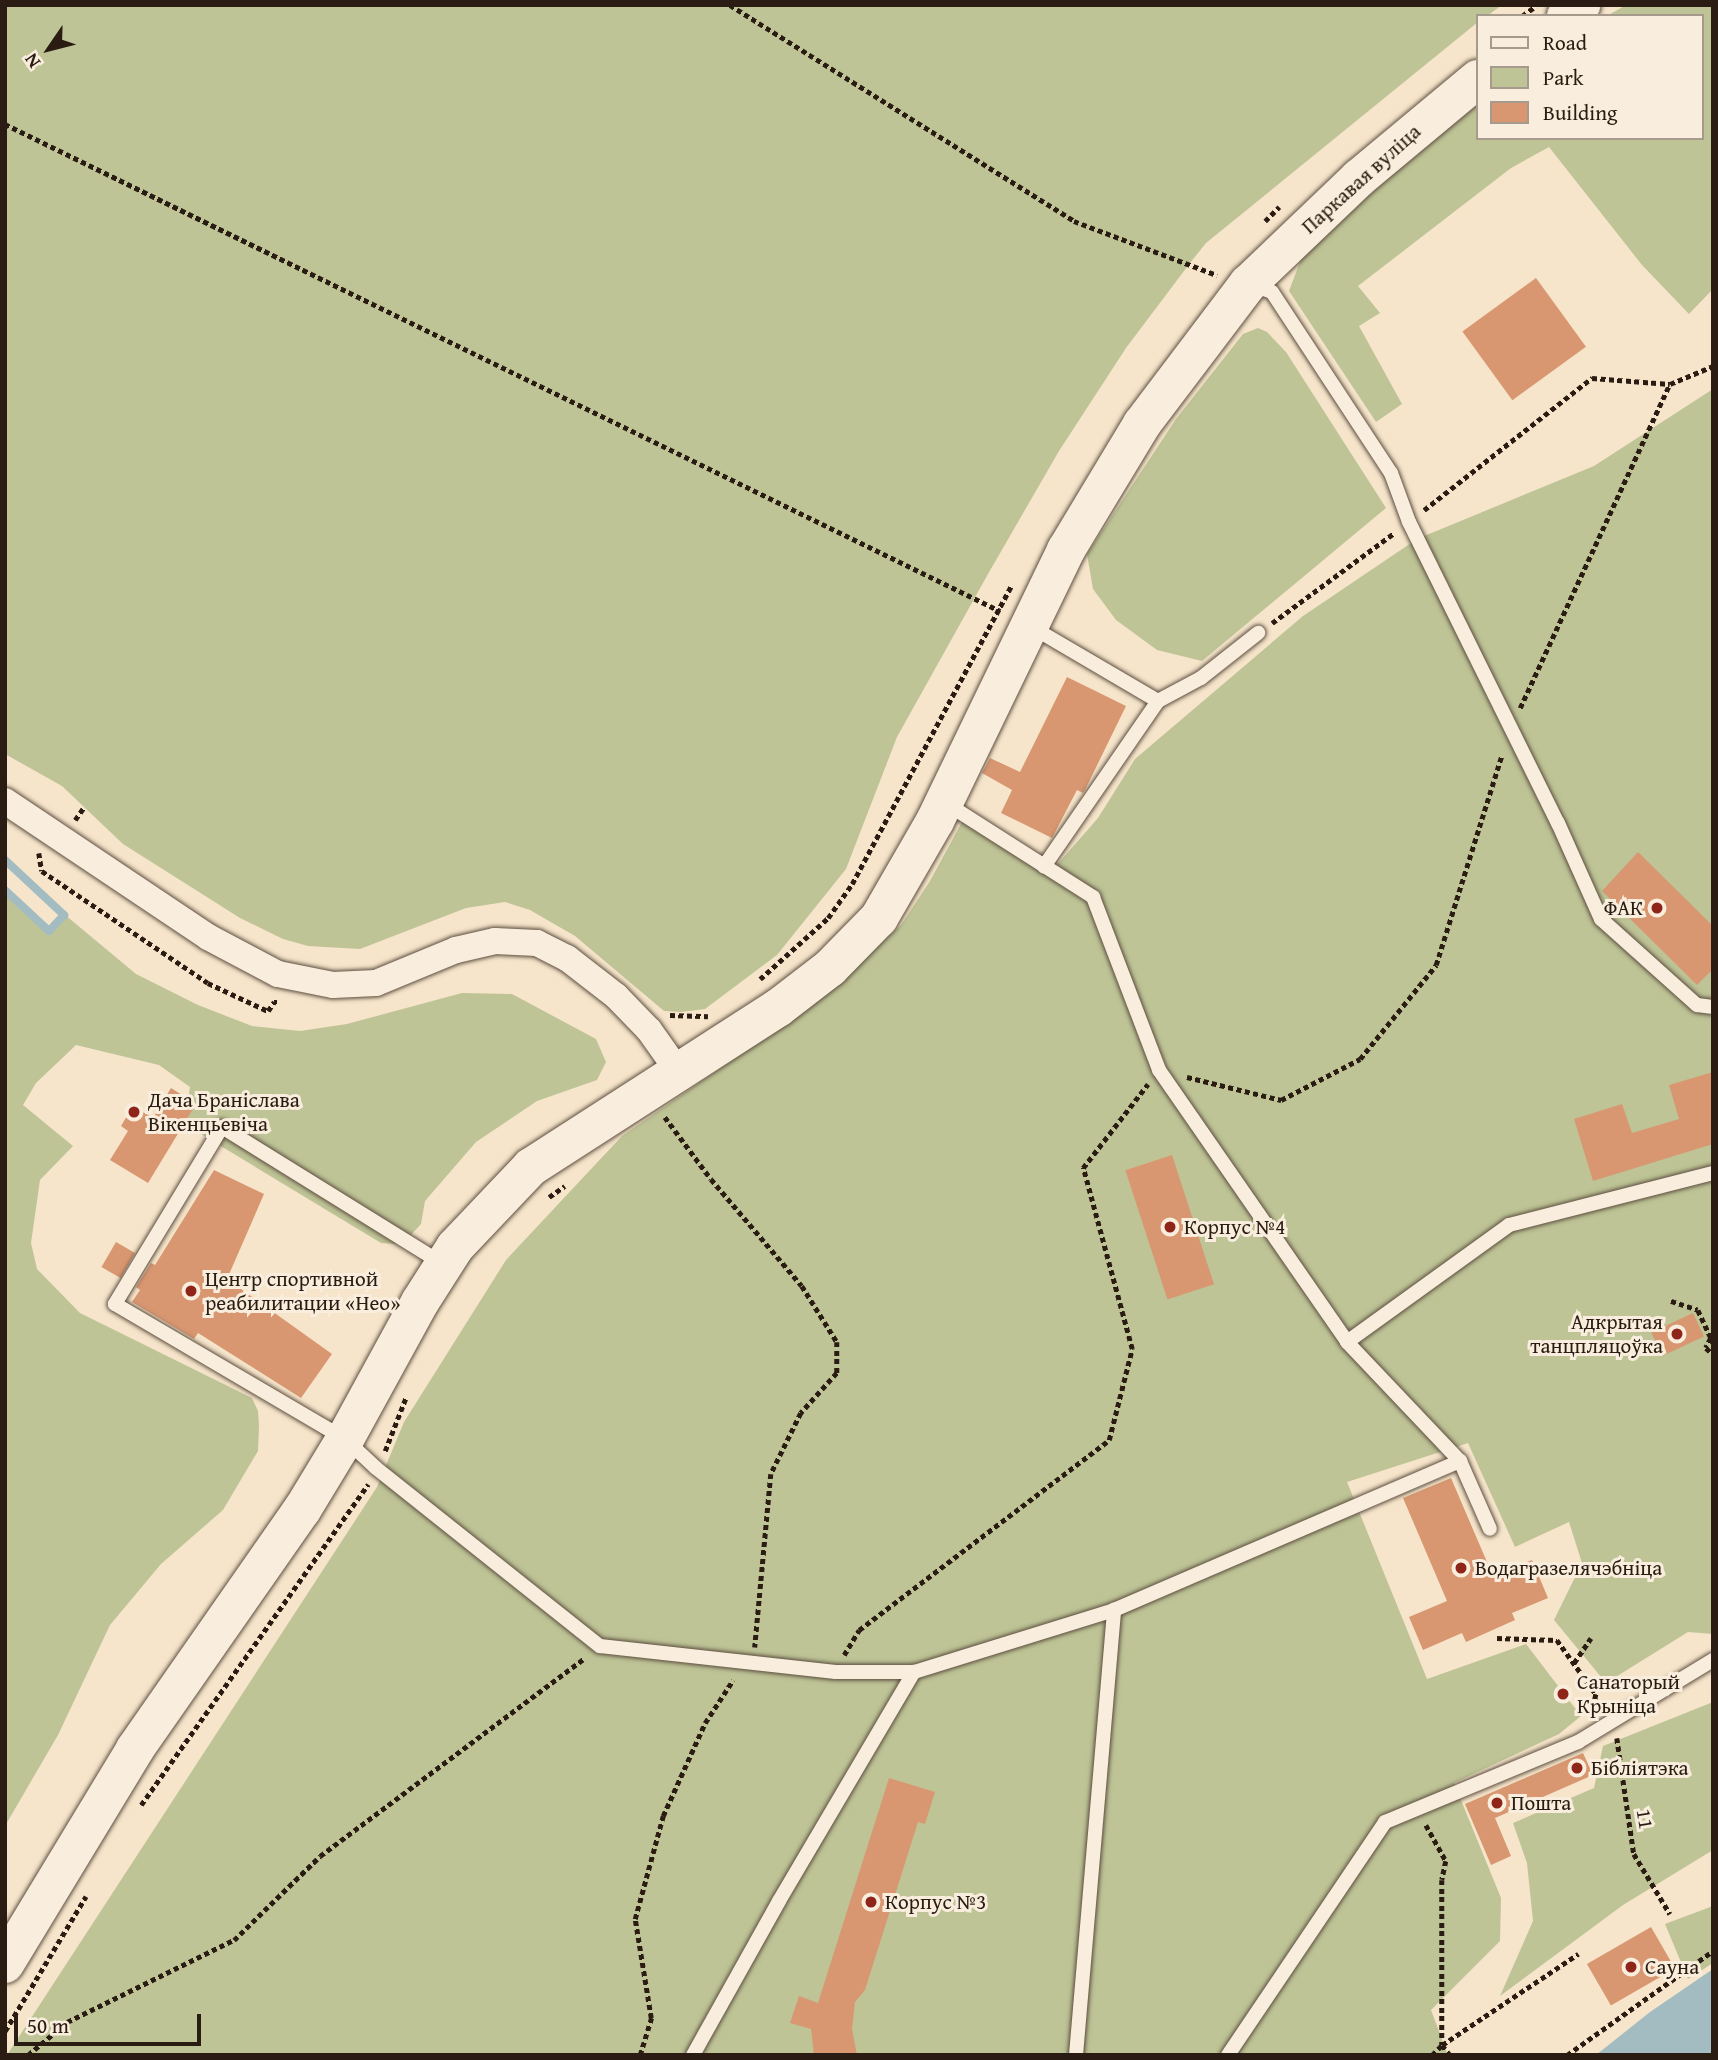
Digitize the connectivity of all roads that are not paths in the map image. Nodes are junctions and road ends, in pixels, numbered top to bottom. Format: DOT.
graph roads {
  1 [pos="1476,81"];
  2 [pos="1248,284"];
  3 [pos="1029,625"];
  4 [pos="1258,633"];
  5 [pos="1158,701"];
  6 [pos="5,801"];
  7 [pos="943,802"];
  8 [pos="1044,866"];
  9 [pos="1713,1007"];
  10 [pos="678,1071"];
  11 [pos="1713,1173"];
  12 [pos="444,1264"];
  13 [pos="1347,1342"];
  14 [pos="345,1439"];
  15 [pos="1460,1461"];
  16 [pos="1490,1529"];
  17 [pos="1114,1611"];
  18 [pos="1713,1660"];
  19 [pos="914,1672"];
  20 [pos="5,1964"];
  21 [pos="693,2055"];
  22 [pos="1076,2055"];
  23 [pos="1228,2055"];
  1 -- 2 [label="street, Паркавая вуліца"];
  2 -- 3 [label="street, Паркавая вуліца"];
  2 -- 9 [label="lane"];
  3 -- 5 [label="lane"];
  3 -- 7 [label="street, Паркавая вуліца"];
  4 -- 5 [label="lane"];
  5 -- 8 [label="lane"];
  6 -- 10 [label="street"];
  7 -- 8 [label="lane"];
  7 -- 10 [label="street, Паркавая вуліца"];
  8 -- 13 [label="lane"];
  10 -- 12 [label="street, Паркавая вуліца"];
  11 -- 13 [label="lane"];
  12 -- 14 [label="street, Паркавая вуліца"];
  12 -- 14 [label="lane"];
  13 -- 15 [label="lane"];
  14 -- 19 [label="lane"];
  14 -- 20 [label="street, Паркавая вуліца"];
  15 -- 16 [label="lane"];
  15 -- 17 [label="lane"];
  17 -- 19 [label="lane"];
  17 -- 22 [label="lane"];
  18 -- 23 [label="lane"];
  19 -- 21 [label="lane"];
}
